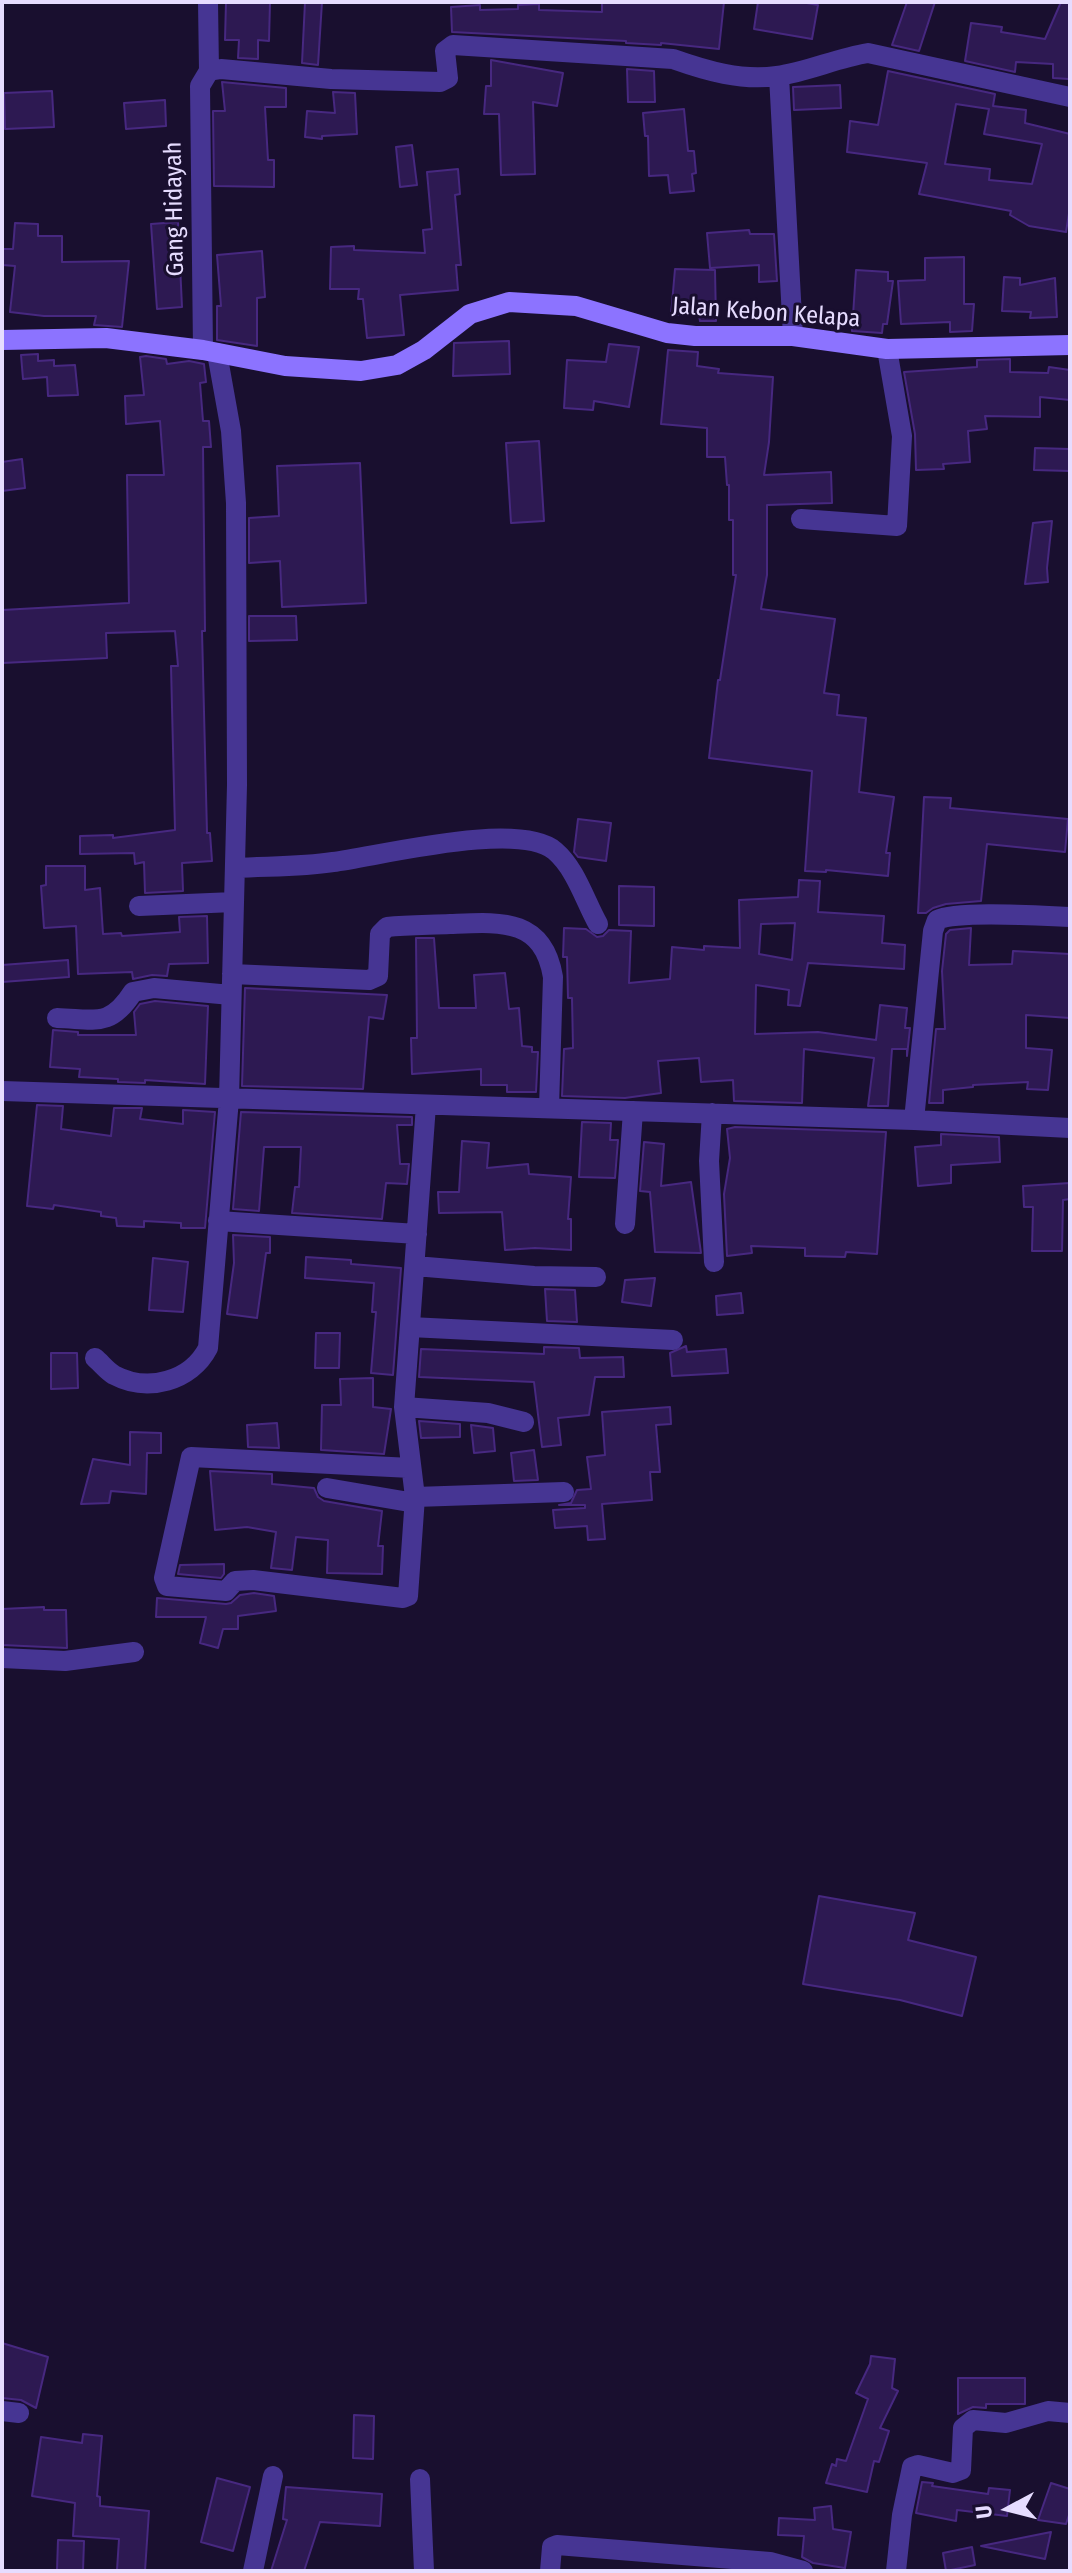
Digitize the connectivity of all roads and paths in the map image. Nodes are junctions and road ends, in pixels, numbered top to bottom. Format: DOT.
graph roads {
  1 [pos="208,2"];
  2 [pos="209,71"];
  3 [pos="779,76"];
  4 [pos="1070,97"];
  5 [pos="793,336"];
  6 [pos="2,340"];
  7 [pos="1070,345"];
  8 [pos="887,349"];
  9 [pos="210,351"];
  10 [pos="801,519"];
  11 [pos="235,868"];
  12 [pos="234,902"];
  13 [pos="139,906"];
  14 [pos="1070,917"];
  15 [pos="598,924"];
  16 [pos="232,974"];
  17 [pos="231,995"];
  18 [pos="57,1018"];
  19 [pos="2,1091"];
  20 [pos="229,1099"];
  21 [pos="426,1105"];
  22 [pos="549,1108"];
  23 [pos="633,1111"];
  24 [pos="712,1113"];
  25 [pos="914,1120"];
  26 [pos="1070,1128"];
  27 [pos="218,1221"];
  28 [pos="625,1224"];
  29 [pos="417,1234"];
  30 [pos="714,1262"];
  31 [pos="415,1266"];
  32 [pos="596,1277"];
  33 [pos="410,1327"];
  34 [pos="673,1340"];
  35 [pos="95,1358"];
  36 [pos="404,1407"];
  37 [pos="524,1422"];
  38 [pos="411,1468"];
  39 [pos="327,1488"];
  40 [pos="564,1492"];
  41 [pos="415,1500"];
  42 [pos="134,1652"];
  43 [pos="2,1658"];
  44 [pos="1070,2413"];
  45 [pos="273,2476"];
  46 [pos="420,2479"];
  47 [pos="253,2571"];
  48 [pos="424,2571"];
  49 [pos="550,2571"];
  50 [pos="803,2571"];
  51 [pos="896,2571"];
  1 -- 2 [label="street, Gang Hidayah"];
  2 -- 3 [label="street"];
  2 -- 9 [label="street, Gang Hidayah"];
  3 -- 4 [label="street"];
  3 -- 5 [label="street"];
  5 -- 8 [label="street, Jalan Kebon Kelapa"];
  5 -- 9 [label="street, Jalan Kebon Kelapa"];
  6 -- 9 [label="street, Jalan Kebon Kelapa"];
  7 -- 8 [label="street, Jalan Kebon Kelapa"];
  8 -- 10 [label="street"];
  9 -- 11 [label="street, Gang Hidayah"];
  11 -- 12 [label="street, Gang Hidayah"];
  11 -- 15 [label="street"];
  12 -- 13 [label="street"];
  12 -- 16 [label="street, Gang Hidayah"];
  14 -- 25 [label="street"];
  16 -- 17 [label="street, Gang Hidayah"];
  16 -- 22 [label="street"];
  17 -- 18 [label="street"];
  17 -- 20 [label="street, Gang Hidayah"];
  19 -- 20 [label="street"];
  20 -- 21 [label="street"];
  20 -- 27 [label="street, Gang Hidayah"];
  21 -- 22 [label="street"];
  21 -- 29 [label="street"];
  22 -- 23 [label="street"];
  23 -- 24 [label="street"];
  23 -- 28 [label="street"];
  24 -- 25 [label="street"];
  24 -- 30 [label="street"];
  25 -- 26 [label="street"];
  27 -- 29 [label="street"];
  27 -- 35 [label="street, Gang Hidayah"];
  29 -- 31 [label="street"];
  31 -- 32 [label="street"];
  31 -- 33 [label="street"];
  33 -- 34 [label="street"];
  33 -- 36 [label="street"];
  36 -- 37 [label="street"];
  36 -- 38 [label="street"];
  38 -- 41 [label="street"];
  38 -- 41 [label="street"];
  39 -- 41 [label="street"];
  40 -- 41 [label="street"];
  42 -- 43 [label="street"];
  44 -- 51 [label="street"];
  45 -- 47 [label="street"];
  46 -- 48 [label="street"];
  49 -- 50 [label="street"];
}
